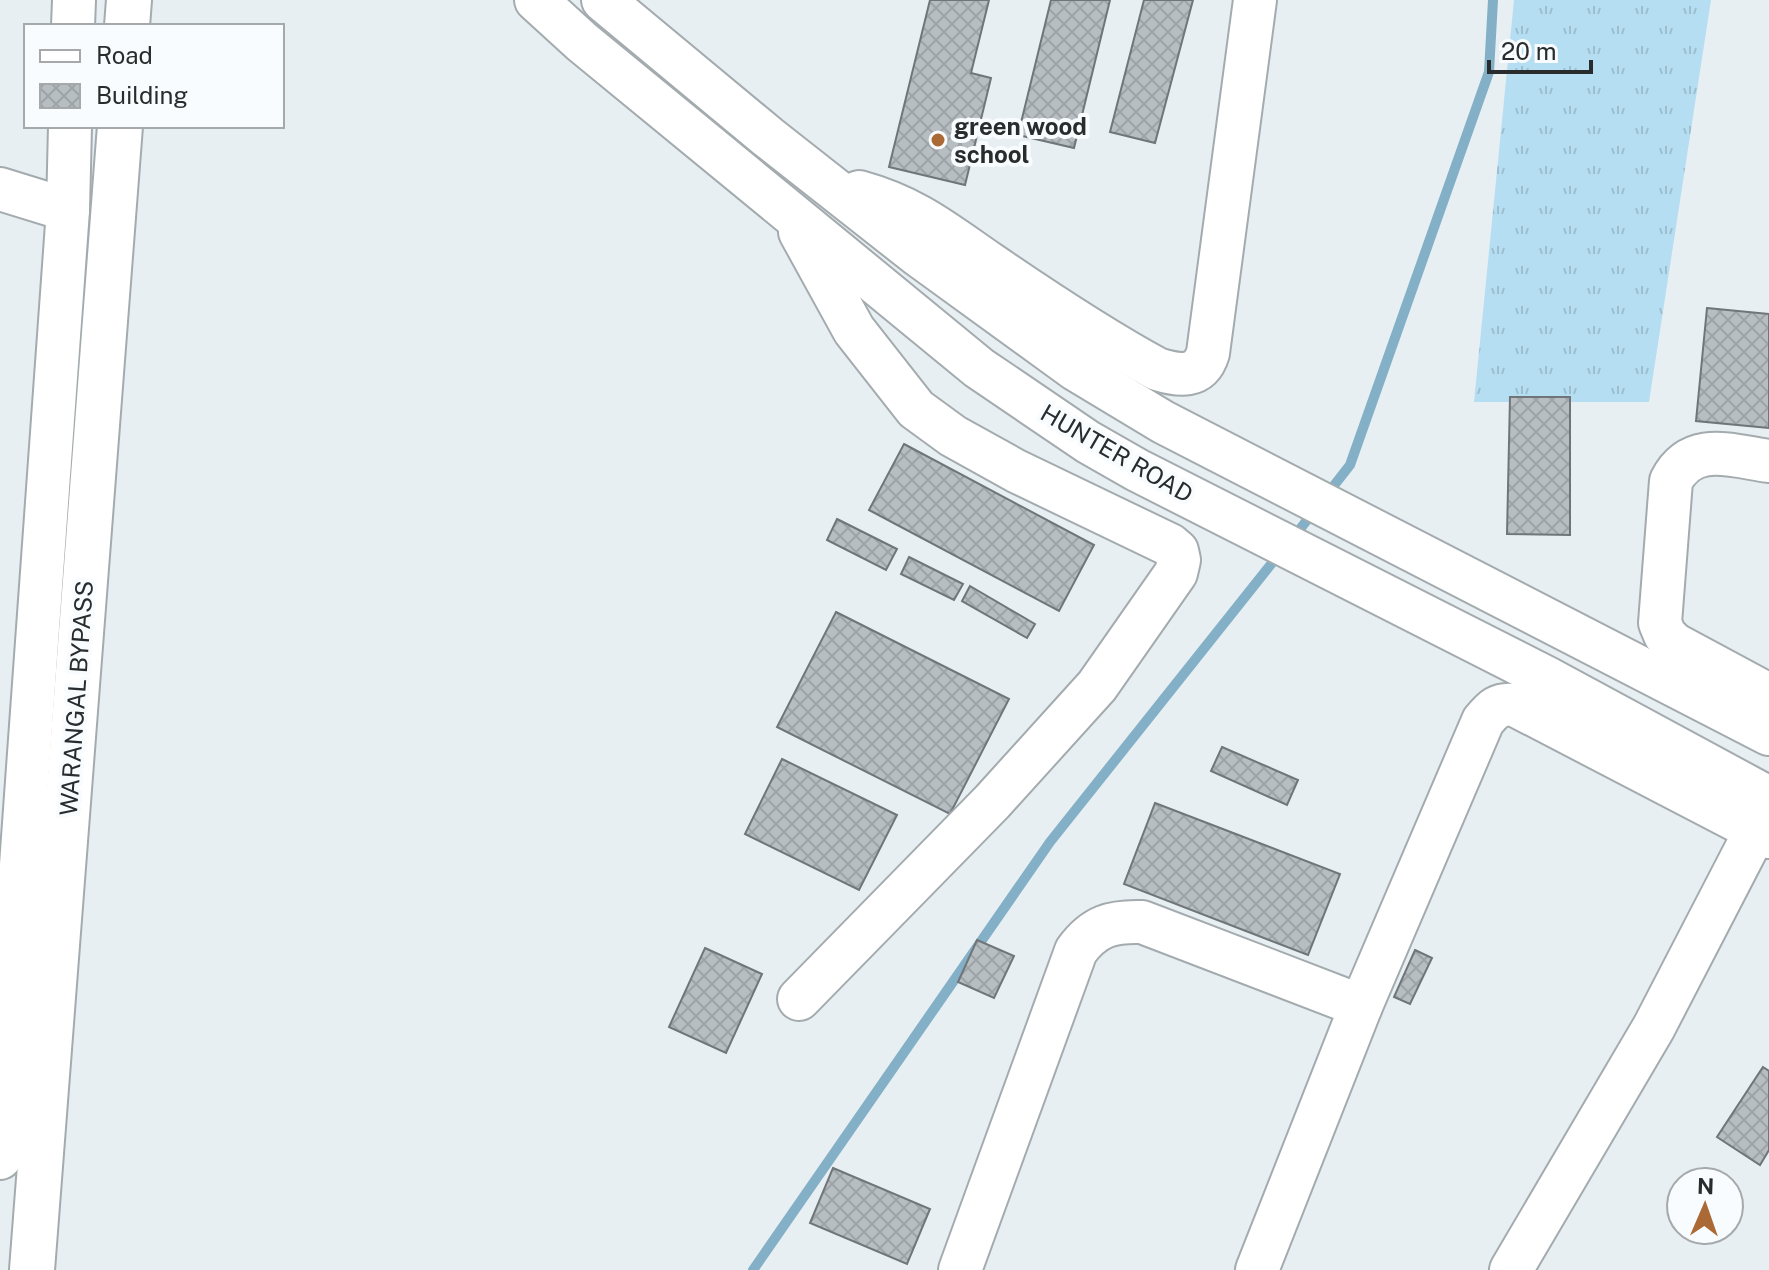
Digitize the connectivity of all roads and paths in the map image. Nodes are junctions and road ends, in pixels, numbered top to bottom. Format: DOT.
graph roads {
  1 [pos="74,0"];
  2 [pos="129,0"];
  3 [pos="536,0"];
  4 [pos="603,0"];
  5 [pos="1255,0"];
  6 [pos="73,24"];
  7 [pos="127,24"];
  8 [pos="70,128"];
  9 [pos="120,128"];
  10 [pos="827,183"];
  11 [pos="0,189"];
  12 [pos="68,210"];
  13 [pos="792,216"];
  14 [pos="1769,461"];
  15 [pos="1769,695"];
  16 [pos="1769,734"];
  17 [pos="1765,822"];
  18 [pos="11,838"];
  19 [pos="799,999"];
  20 [pos="1361,1006"];
  21 [pos="1,1132"];
  22 [pos="32,1270"];
  23 [pos="960,1270"];
  24 [pos="1257,1270"];
  25 [pos="1511,1270"];
  1 -- 6 [label="street"];
  2 -- 7 [label="main road"];
  3 -- 13 [label="street, HUNTER ROAD"];
  4 -- 10 [label="street, HUNTER ROAD"];
  5 -- 10 [label="street"];
  8 -- 12 [label="street"];
  9 -- 22 [label="main road, WARANGAL BYPASS"];
  10 -- 16 [label="street, HUNTER ROAD"];
  11 -- 12 [label="street"];
  12 -- 18 [label="street"];
  13 -- 17 [label="street, HUNTER ROAD"];
  13 -- 19 [label="street"];
  14 -- 15 [label="street"];
  17 -- 20 [label="street"];
  17 -- 25 [label="street"];
  18 -- 21 [label="street"];
  20 -- 23 [label="street"];
  20 -- 24 [label="street"];
}
